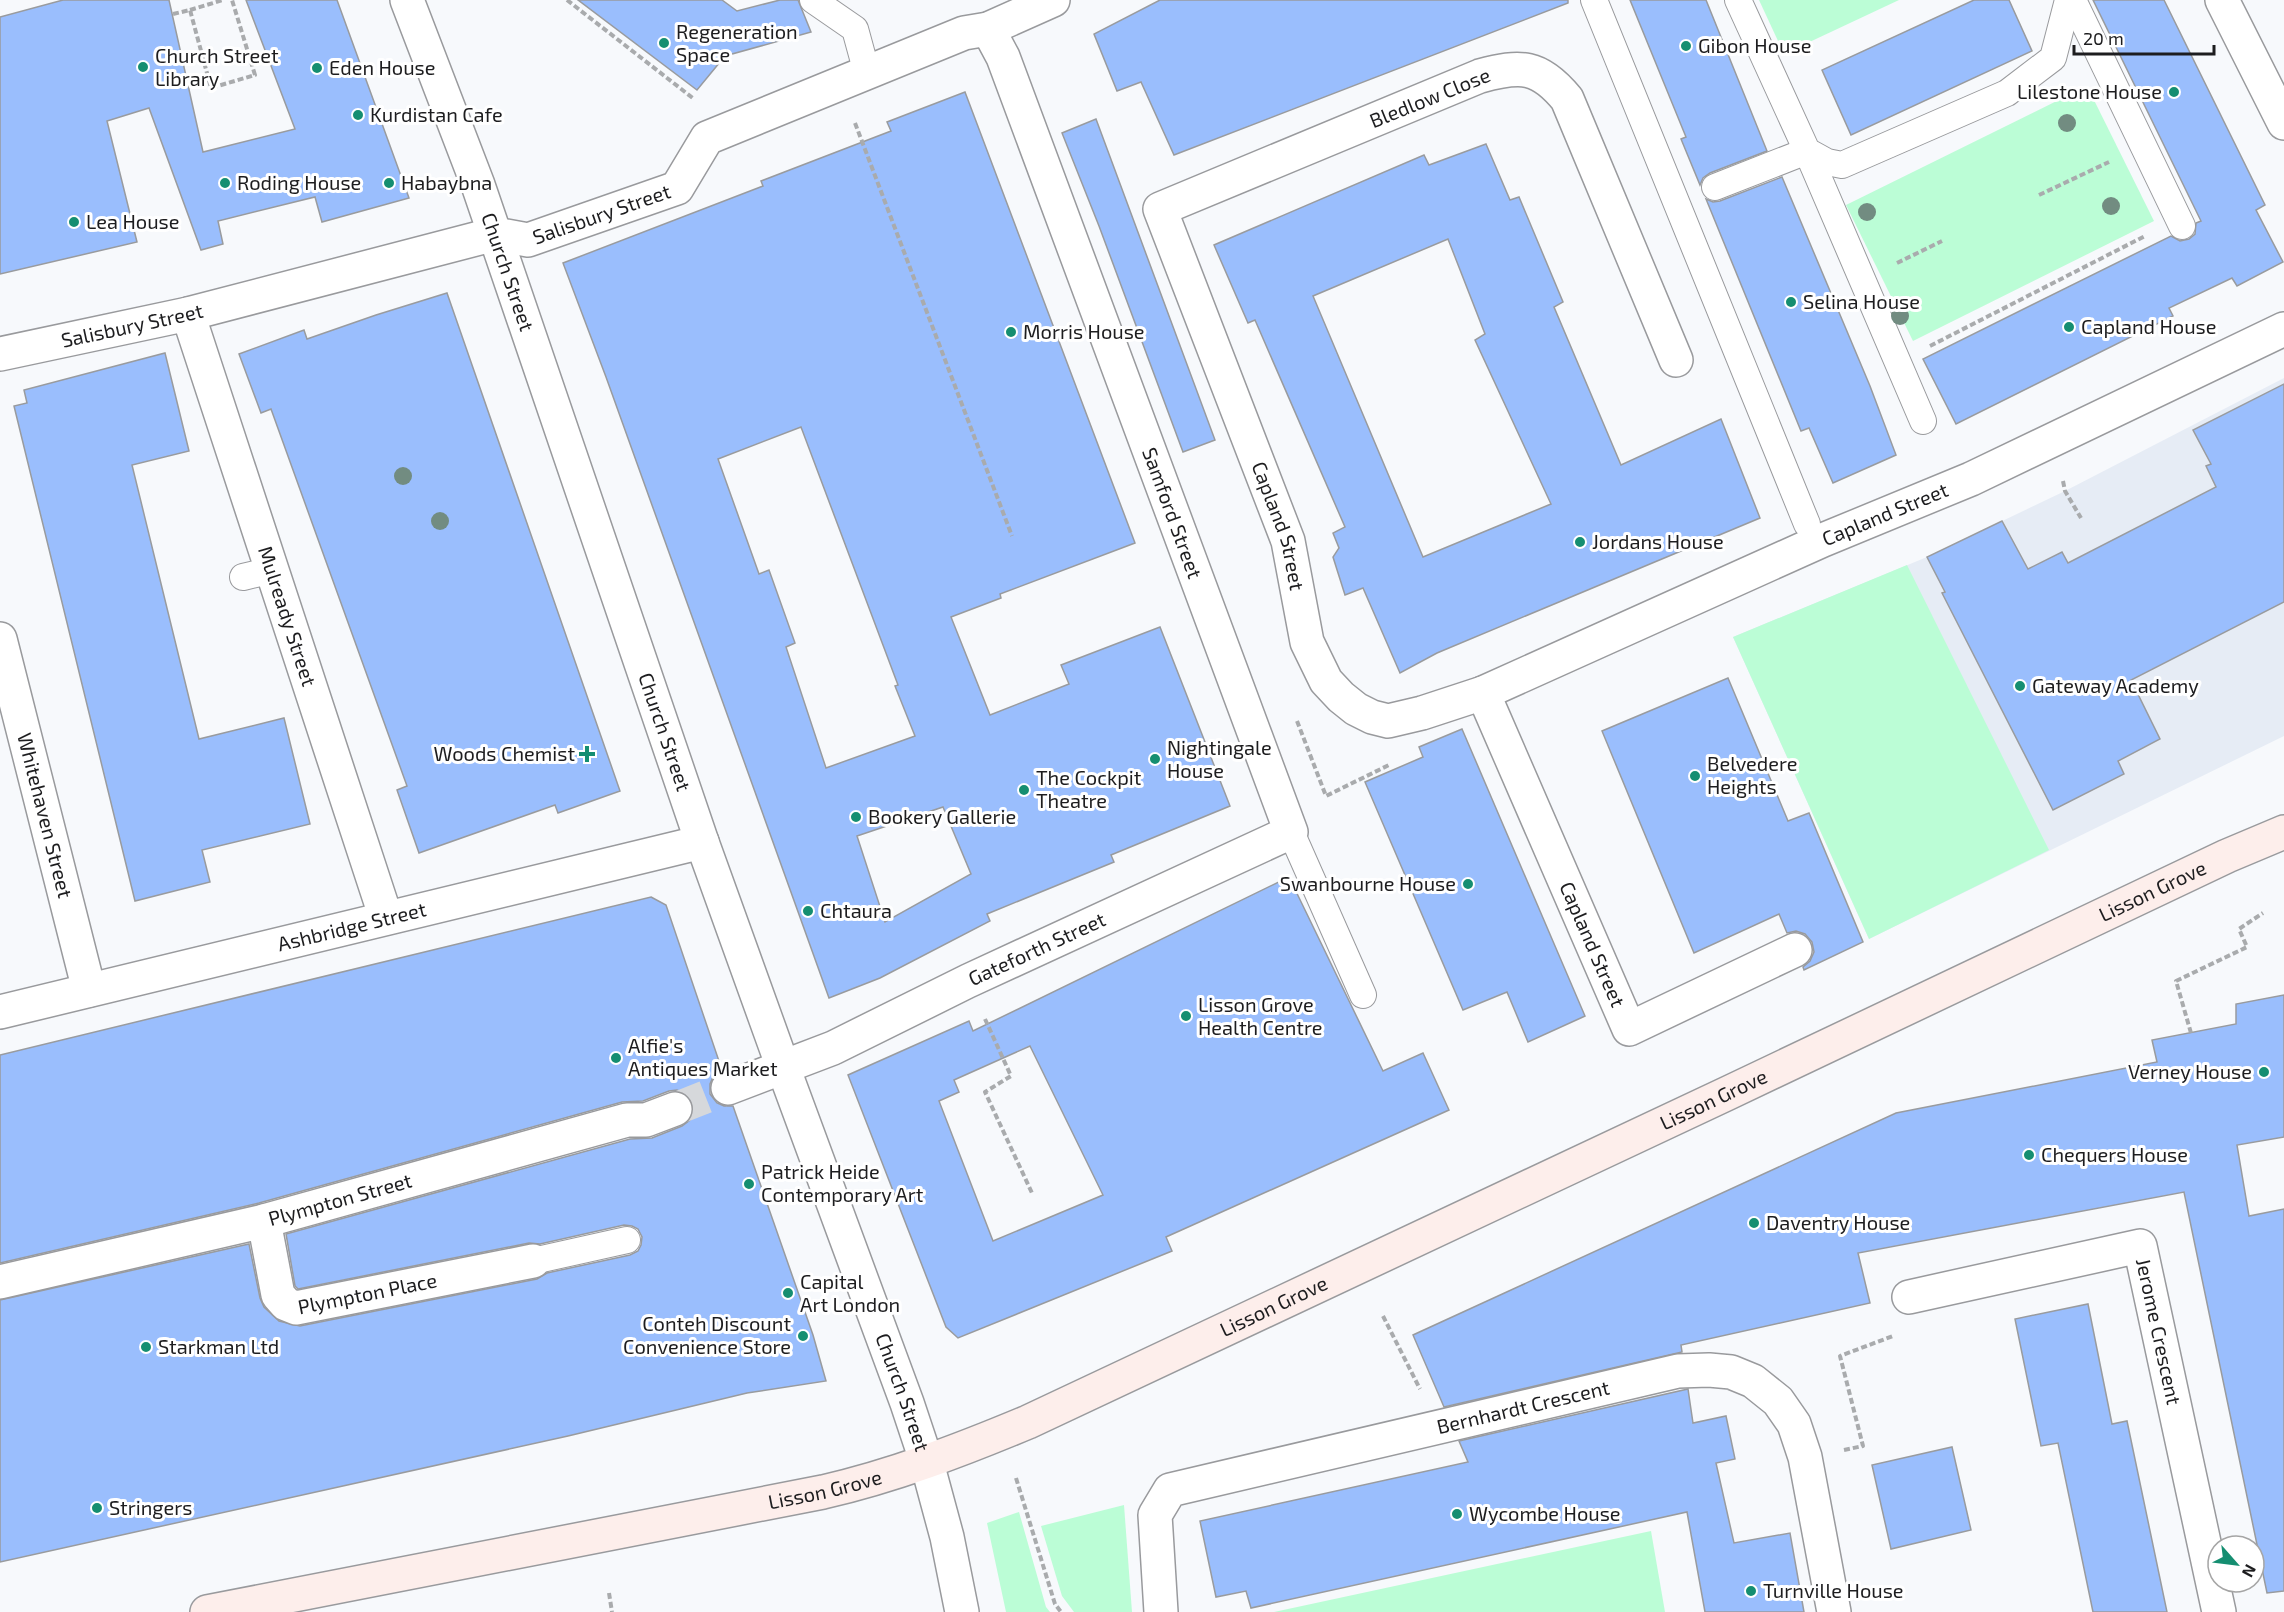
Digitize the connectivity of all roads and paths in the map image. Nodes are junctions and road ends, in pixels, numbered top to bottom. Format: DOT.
graph roads {
  1 [pos="223,0"];
  2 [pos="232,0"];
  3 [pos="407,0"];
  4 [pos="567,0"];
  5 [pos="813,0"];
  6 [pos="1053,0"];
  7 [pos="1594,0"];
  8 [pos="1738,0"];
  9 [pos="2068,0"];
  10 [pos="2073,0"];
  11 [pos="2222,0"];
  12 [pos="190,10"];
  13 [pos="173,14"];
  14 [pos="988,29"];
  15 [pos="867,73"];
  16 [pos="837,84"];
  17 [pos="702,105"];
  18 [pos="2284,123"];
  19 [pos="2142,146"];
  20 [pos="1807,150"];
  21 [pos="1715,187"];
  22 [pos="2039,195"];
  23 [pos="1160,209"];
  24 [pos="2180,223"];
  25 [pos="495,234"];
  26 [pos="1942,241"];
  27 [pos="1862,280"];
  28 [pos="188,314"];
  29 [pos="2284,329"];
  30 [pos="0,354"];
  31 [pos="1676,360"];
  32 [pos="1898,362"];
  33 [pos="1923,421"];
  34 [pos="1807,524"];
  35 [pos="1012,536"];
  36 [pos="0,639"];
  37 [pos="1483,693"];
  38 [pos="1293,710"];
  39 [pos="1405,717"];
  40 [pos="1292,832"];
  41 [pos="2284,832"];
  42 [pos="702,842"];
  43 [pos="2263,912"];
  44 [pos="386,918"];
  45 [pos="1794,950"];
  46 [pos="968,981"];
  47 [pos="89,990"];
  48 [pos="1363,995"];
  49 [pos="0,1012"];
  50 [pos="2191,1033"];
  51 [pos="783,1067"];
  52 [pos="728,1088"];
  53 [pos="675,1109"];
  54 [pos="1032,1193"];
  55 [pos="264,1221"];
  56 [pos="627,1240"];
  57 [pos="533,1261"];
  58 [pos="0,1282"];
  59 [pos="1909,1297"];
  60 [pos="1383,1316"];
  61 [pos="1439,1427"];
  62 [pos="1805,1457"];
  63 [pos="927,1462"];
  64 [pos="1016,1478"];
  65 [pos="609,1593"];
  66 [pos="207,1612"];
  67 [pos="612,1612"];
  68 [pos="962,1612"];
  69 [pos="1061,1612"];
  70 [pos="1161,1612"];
  71 [pos="1834,1612"];
  72 [pos="2219,1612"];
  1 -- 12 [label="path"];
  2 -- 12 [label="path"];
  3 -- 25 [label="street, Church Street"];
  4 -- 17 [label="path"];
  5 -- 15 [label="lane"];
  6 -- 14 [label="street, Salisbury Street"];
  7 -- 34 [label="lane"];
  8 -- 20 [label="lane"];
  9 -- 20 [label="lane"];
  10 -- 19 [label="lane"];
  11 -- 18 [label="street"];
  12 -- 13 [label="path"];
  14 -- 15 [label="street, Salisbury Street"];
  14 -- 40 [label="street, Samford Street"];
  15 -- 16 [label="street, Salisbury Street"];
  16 -- 25 [label="street, Salisbury Street"];
  16 -- 35 [label="path"];
  19 -- 22 [label="path"];
  19 -- 24 [label="lane"];
  20 -- 21 [label="lane"];
  20 -- 27 [label="lane"];
  23 -- 31 [label="street, Bledlow Close"];
  23 -- 39 [label="street, Capland Street"];
  24 -- 32 [label="path"];
  25 -- 28 [label="street, Salisbury Street"];
  25 -- 42 [label="street, Church Street"];
  26 -- 27 [label="path"];
  27 -- 32 [label="lane"];
  28 -- 30 [label="street, Salisbury Street"];
  28 -- 44 [label="street, Mulready Street"];
  29 -- 37 [label="street, Capland Street"];
  32 -- 33 [label="lane"];
  36 -- 47 [label="street, Whitehaven Street"];
  37 -- 39 [label="street, Capland Street"];
  37 -- 45 [label="street, Capland Street"];
  38 -- 39 [label="path"];
  40 -- 46 [label="street, Gateforth Street"];
  40 -- 48 [label="lane, Samford Street"];
  41 -- 63 [label="main road, Lisson Grove"];
  42 -- 44 [label="street, Ashbridge Street"];
  42 -- 51 [label="street, Church Street"];
  43 -- 50 [label="path"];
  44 -- 47 [label="street, Ashbridge Street"];
  46 -- 51 [label="street, Gateforth Street"];
  46 -- 54 [label="path"];
  47 -- 49 [label="street, Ashbridge Street"];
  51 -- 52 [label="street"];
  51 -- 63 [label="street, Church Street"];
  53 -- 55 [label="street, Plympton Street"];
  55 -- 57 [label="street, Plympton Place"];
  55 -- 58 [label="street, Plympton Street"];
  56 -- 57 [label="lane"];
  59 -- 62 [label="path"];
  59 -- 72 [label="street, Jerome Crescent"];
  60 -- 61 [label="path"];
  61 -- 62 [label="street, Bernhardt Crescent"];
  61 -- 70 [label="street, Bernhardt Crescent"];
  62 -- 71 [label="street, Bernhardt Crescent"];
  63 -- 66 [label="main road, Lisson Grove"];
  63 -- 68 [label="street, Church Street"];
  64 -- 69 [label="path"];
  65 -- 67 [label="path"];
}
